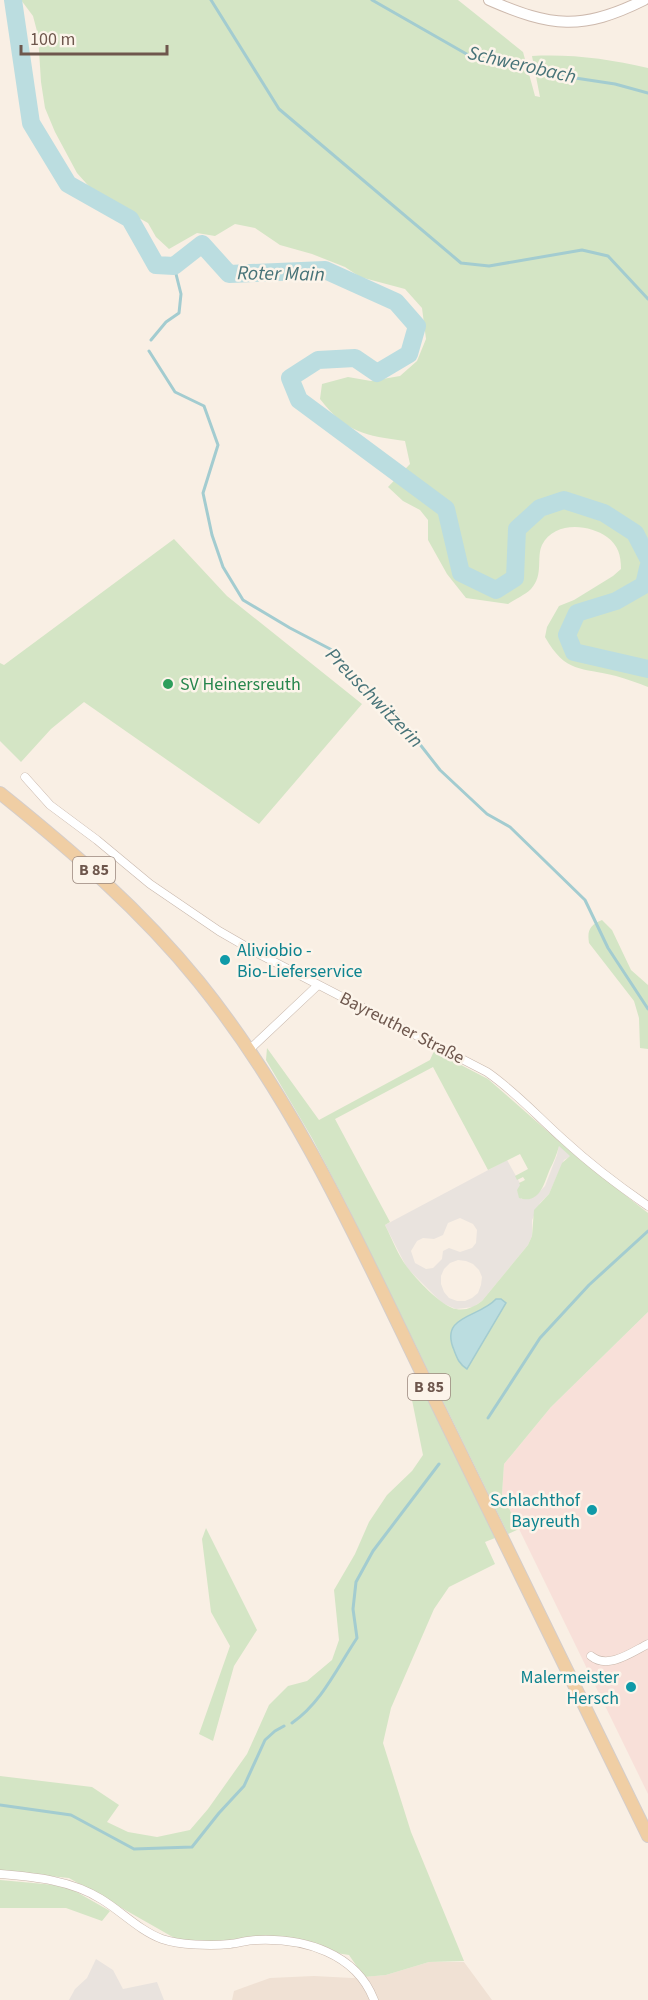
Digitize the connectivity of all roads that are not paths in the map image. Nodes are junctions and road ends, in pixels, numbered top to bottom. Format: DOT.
graph roads {
  1 [pos="489,0"];
  2 [pos="644,0"];
  3 [pos="25,777"];
  4 [pos="0,793"];
  5 [pos="318,985"];
  6 [pos="249,1050"];
  7 [pos="646,1205"];
  8 [pos="648,1644"];
  9 [pos="591,1656"];
  10 [pos="648,1836"];
  11 [pos="0,1874"];
  12 [pos="374,2000"];
  1 -- 2 [label="street"];
  3 -- 5 [label="street, Bayreuther Straße"];
  4 -- 6 [label="main road, B 85"];
  5 -- 6 [label="street"];
  5 -- 7 [label="street, Bayreuther Straße"];
  6 -- 10 [label="main road, B 85"];
  8 -- 9 [label="street"];
  11 -- 12 [label="street"];
}
